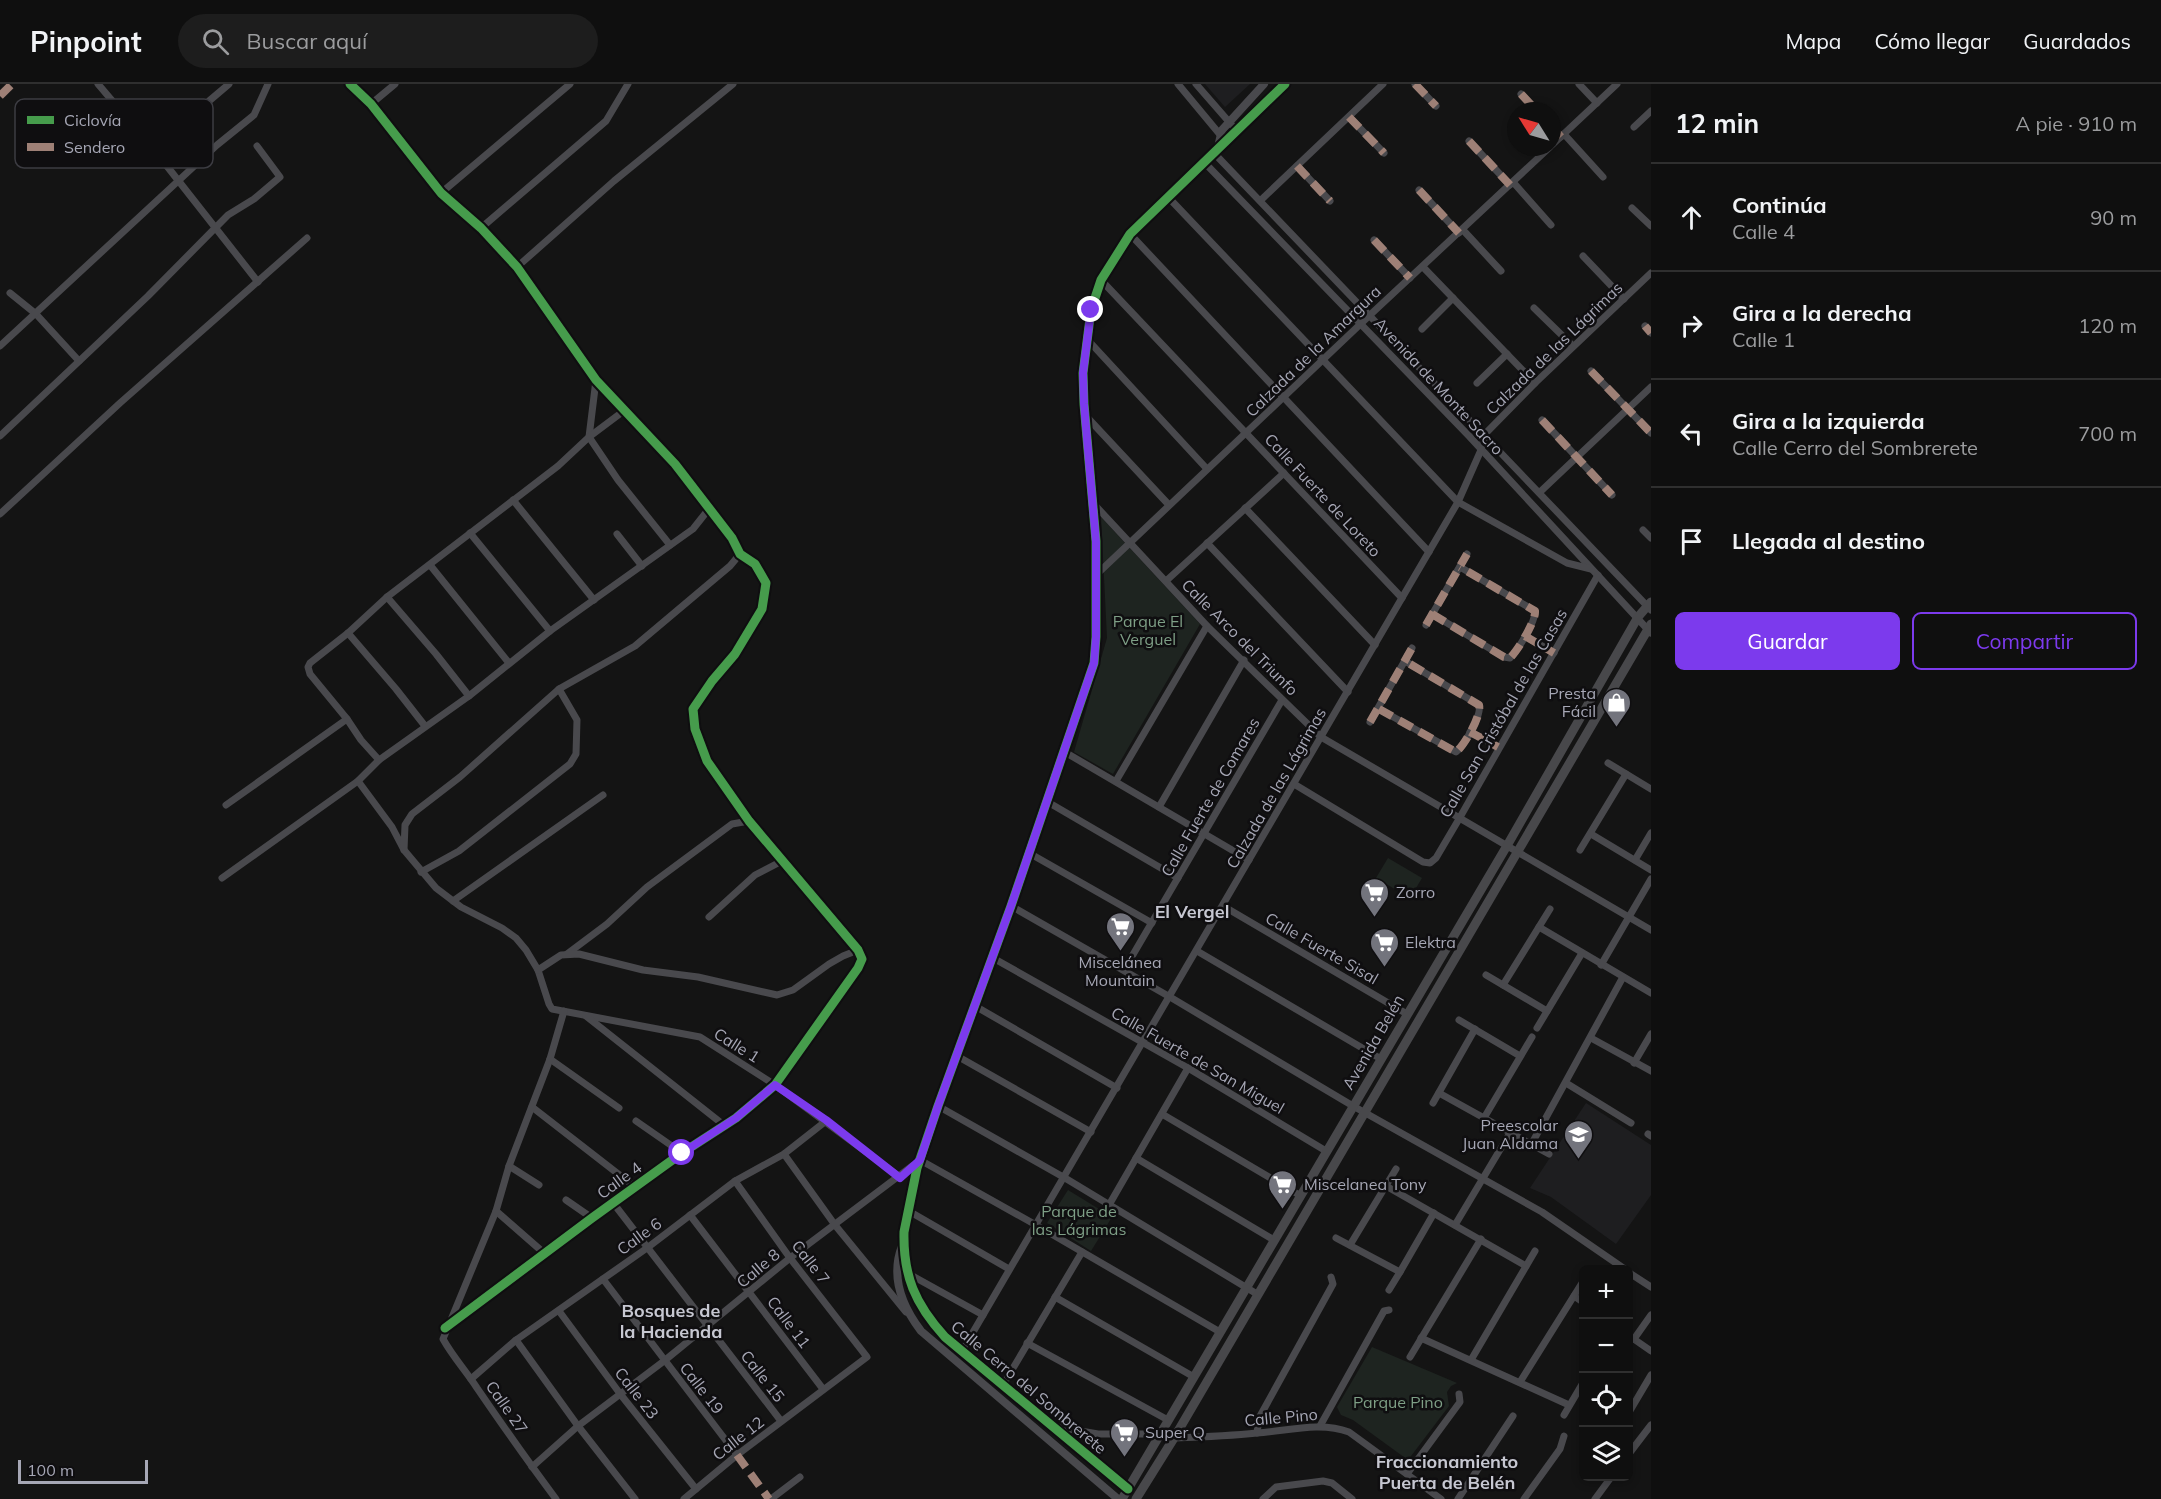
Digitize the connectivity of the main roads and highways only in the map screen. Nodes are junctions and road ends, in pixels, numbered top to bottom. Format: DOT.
graph roads {
  1 [pos="1650,606"];
  2 [pos="1650,629"];
  3 [pos="1128,1489"];
  4 [pos="1138,1498"];
  5 [pos="1120,1499"];
  1 -- 3 [label="main road, Avenida Belén"];
  2 -- 4 [label="main road, Avenida Belén"];
  3 -- 4 [label="main road, Calle Cerro del Sombrerete"];
  3 -- 5 [label="main road, Avenida Belén"];
}
